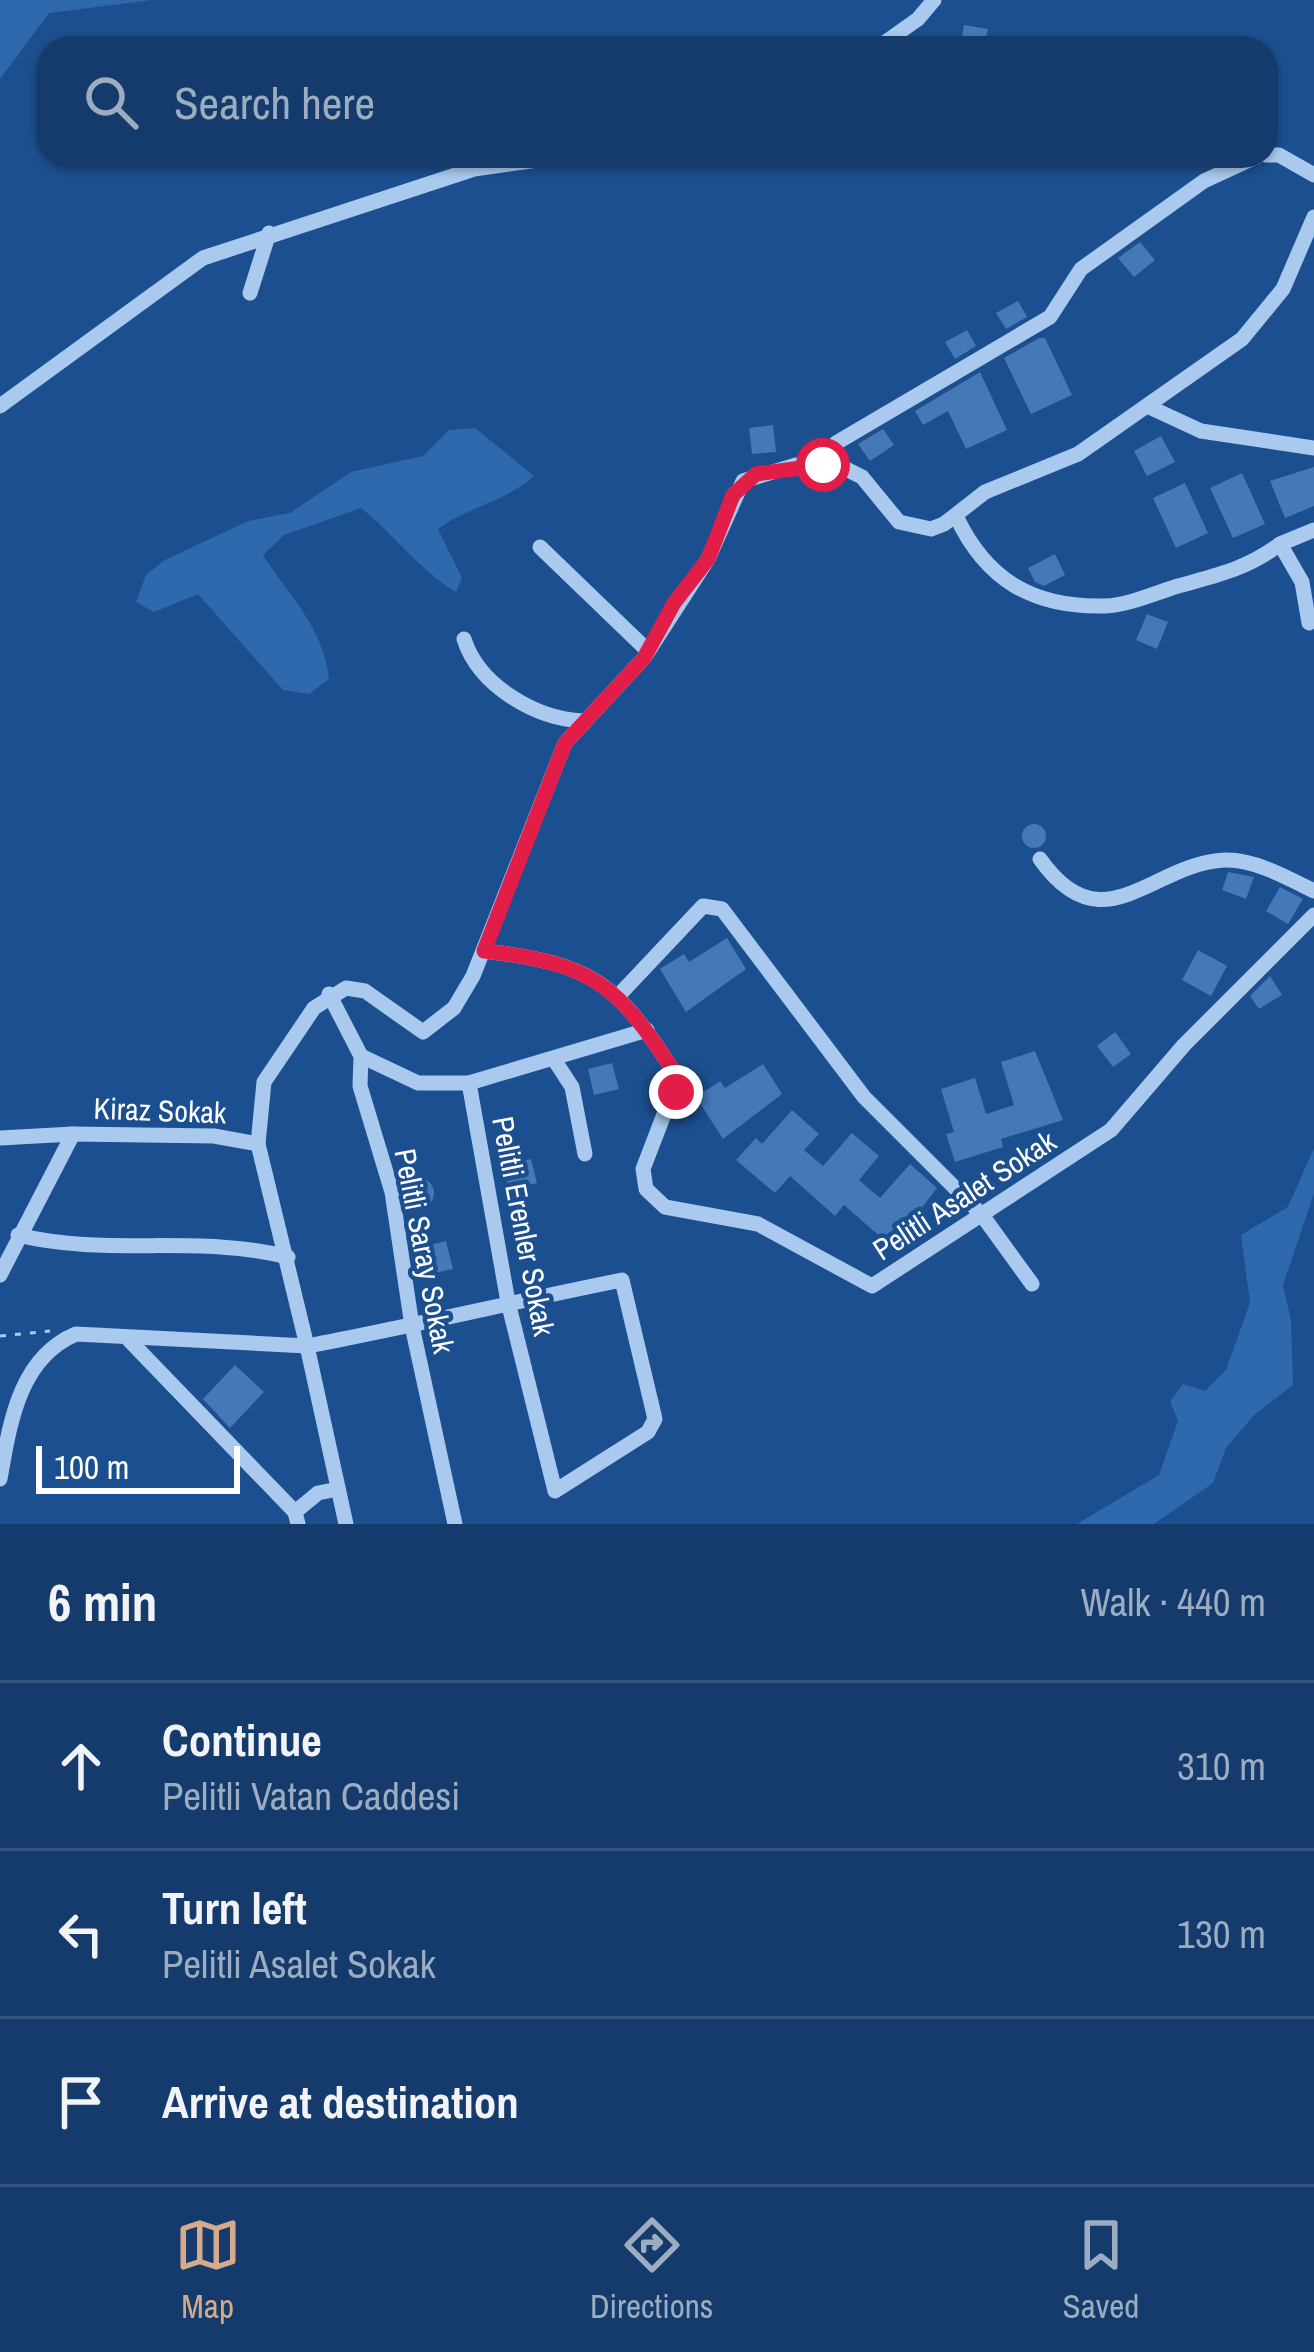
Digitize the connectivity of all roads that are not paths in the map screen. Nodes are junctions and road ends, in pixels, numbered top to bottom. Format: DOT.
graph roads {
  1 [pos="934,0"];
  2 [pos="894,36"];
  3 [pos="1278,155"];
  4 [pos="487,168"];
  5 [pos="1234,168"];
  6 [pos="1314,175"];
  7 [pos="1314,217"];
  8 [pos="269,233"];
  9 [pos="250,293"];
  10 [pos="0,406"];
  11 [pos="1147,406"];
  12 [pos="1314,448"];
  13 [pos="823,465"];
  14 [pos="956,516"];
  15 [pos="1314,530"];
  16 [pos="1280,544"];
  17 [pos="540,547"];
  18 [pos="1309,623"];
  19 [pos="464,639"];
  20 [pos="648,650"];
  21 [pos="583,722"];
  22 [pos="1040,859"];
  23 [pos="1314,891"];
  24 [pos="1314,915"];
  25 [pos="484,951"];
  26 [pos="328,994"];
  27 [pos="619,994"];
  28 [pos="647,1030"];
  29 [pos="361,1056"];
  30 [pos="555,1061"];
  31 [pos="469,1083"];
  32 [pos="74,1134"];
  33 [pos="0,1138"];
  34 [pos="259,1144"];
  35 [pos="585,1154"];
  36 [pos="982,1215"];
  37 [pos="18,1235"];
  38 [pos="288,1257"];
  39 [pos="0,1275"];
  40 [pos="1032,1284"];
  41 [pos="508,1302"];
  42 [pos="412,1326"];
  43 [pos="129,1340"];
  44 [pos="307,1346"];
  45 [pos="0,1479"];
  46 [pos="338,1490"];
  47 [pos="296,1518"];
  48 [pos="346,1524"];
  49 [pos="455,1524"];
  1 -- 2 [label="street"];
  3 -- 6 [label="street"];
  4 -- 8 [label="street"];
  5 -- 13 [label="street"];
  7 -- 11 [label="street"];
  8 -- 9 [label="street"];
  8 -- 10 [label="street"];
  11 -- 12 [label="street"];
  11 -- 14 [label="street"];
  13 -- 14 [label="street"];
  13 -- 20 [label="street"];
  14 -- 16 [label="street"];
  15 -- 16 [label="street"];
  16 -- 18 [label="street"];
  17 -- 20 [label="street"];
  19 -- 21 [label="street"];
  20 -- 21 [label="street"];
  21 -- 25 [label="street"];
  22 -- 23 [label="street"];
  24 -- 36 [label="street, Pelitli Asalet Sokak"];
  25 -- 26 [label="street"];
  25 -- 27 [label="street, Pelitli Asalet Sokak"];
  26 -- 29 [label="street, Pelitli Saray Sokak"];
  26 -- 34 [label="street"];
  27 -- 28 [label="street, Pelitli Asalet Sokak"];
  27 -- 36 [label="street"];
  28 -- 30 [label="street, Pelitli Erenler Sokak"];
  28 -- 36 [label="street, Pelitli Asalet Sokak"];
  29 -- 31 [label="street"];
  29 -- 42 [label="street, Pelitli Saray Sokak"];
  30 -- 31 [label="street, Pelitli Erenler Sokak"];
  30 -- 35 [label="street"];
  31 -- 41 [label="street, Pelitli Erenler Sokak"];
  32 -- 33 [label="street"];
  32 -- 34 [label="street, Kiraz Sokak"];
  32 -- 37 [label="street, Kiraz Sokak"];
  34 -- 38 [label="street"];
  36 -- 40 [label="street"];
  37 -- 38 [label="street"];
  37 -- 39 [label="street, Kiraz Sokak"];
  38 -- 44 [label="street"];
  41 -- 41 [label="street, Pelitli Erenler Sokak"];
  41 -- 42 [label="street"];
  42 -- 44 [label="street"];
  42 -- 49 [label="street, Pelitli Saray Sokak"];
  43 -- 44 [label="street"];
  43 -- 45 [label="street"];
  43 -- 47 [label="street"];
  44 -- 46 [label="street"];
  46 -- 47 [label="street"];
  46 -- 48 [label="street"];
}
